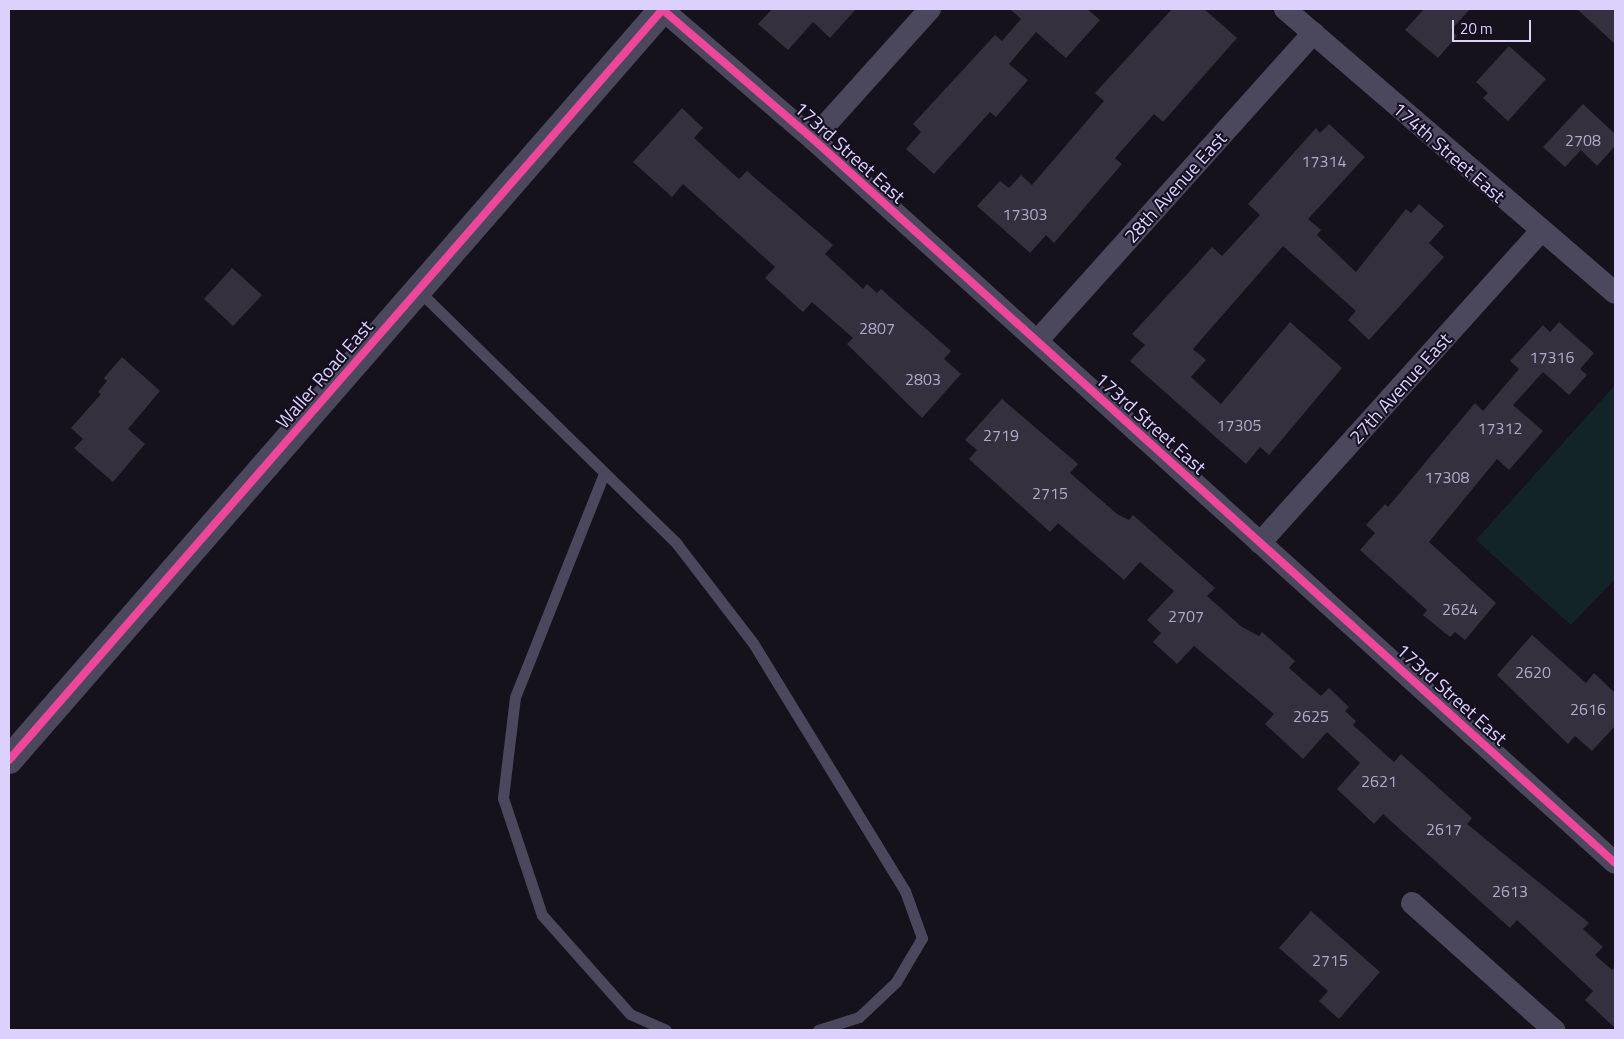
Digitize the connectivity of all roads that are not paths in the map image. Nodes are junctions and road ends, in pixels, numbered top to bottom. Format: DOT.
graph roads {
  1 [pos="663,9"];
  2 [pos="930,9"];
  3 [pos="1285,9"];
  4 [pos="1313,34"];
  5 [pos="813,140"];
  6 [pos="1540,232"];
  7 [pos="418,290"];
  8 [pos="1615,293"];
  9 [pos="1037,341"];
  10 [pos="603,476"];
  11 [pos="1260,544"];
  12 [pos="9,760"];
  13 [pos="1615,863"];
  14 [pos="1412,903"];
  15 [pos="666,1030"];
  16 [pos="818,1030"];
  17 [pos="1554,1030"];
  1 -- 5 [label="street, 173rd Street East"];
  1 -- 7 [label="street, Waller Road East"];
  2 -- 5 [label="street"];
  3 -- 4 [label="street, 174th Street East"];
  4 -- 6 [label="street, 174th Street East"];
  4 -- 9 [label="street, 28th Avenue East"];
  5 -- 9 [label="street, 173rd Street East"];
  6 -- 8 [label="street, 174th Street East"];
  6 -- 11 [label="street, 27th Avenue East"];
  7 -- 10 [label="lane"];
  7 -- 12 [label="street, Waller Road East"];
  9 -- 11 [label="street, 173rd Street East"];
  10 -- 15 [label="lane"];
  10 -- 16 [label="lane"];
  11 -- 13 [label="street, 173rd Street East"];
  14 -- 17 [label="street"];
}
